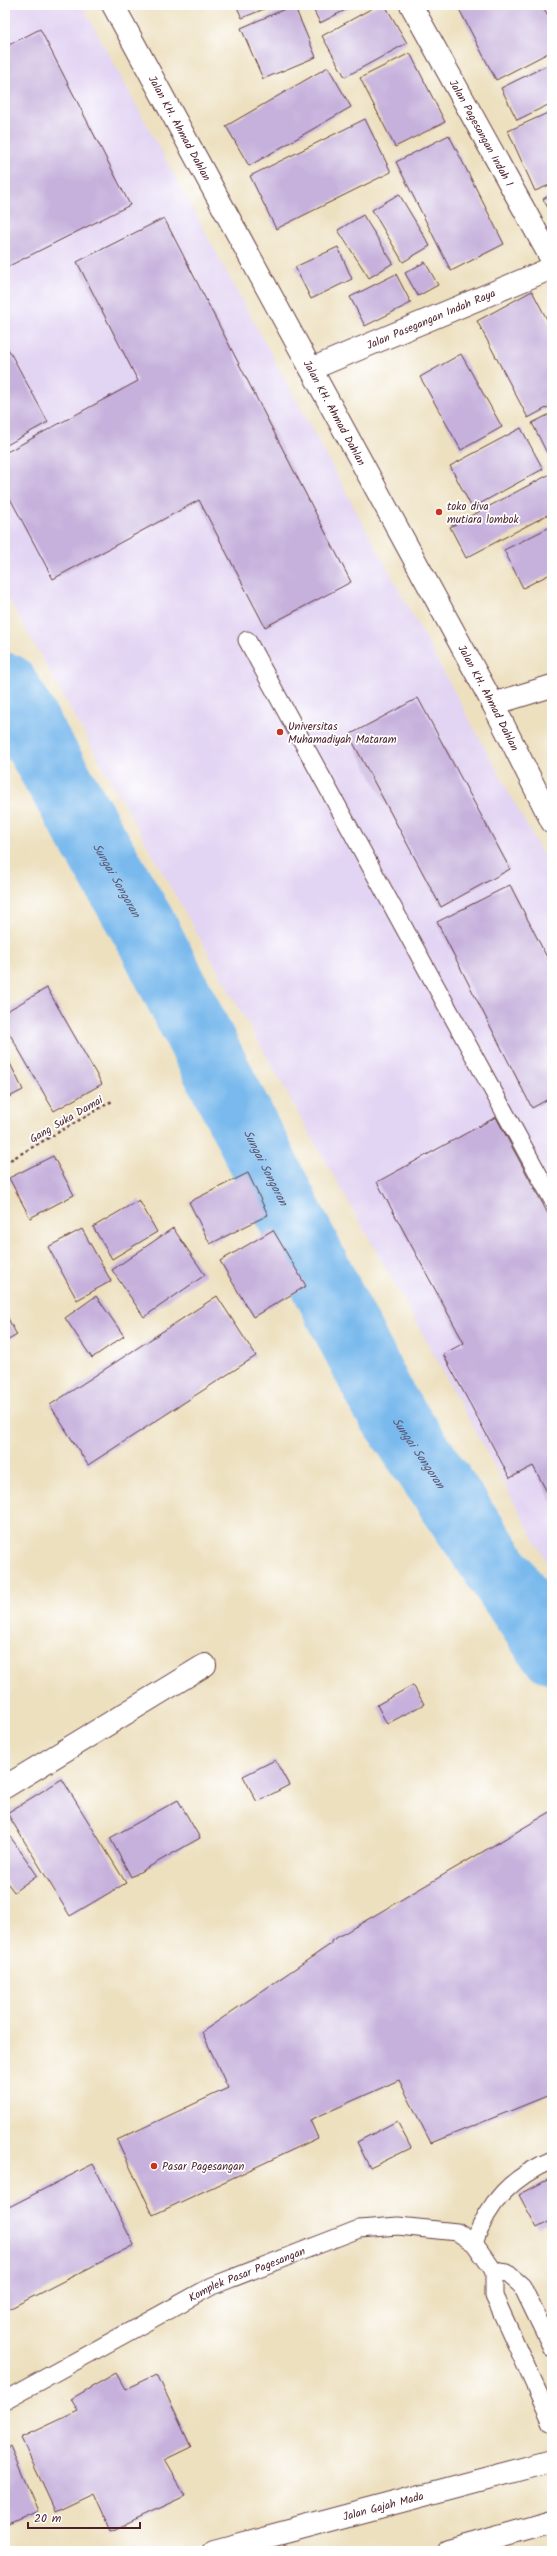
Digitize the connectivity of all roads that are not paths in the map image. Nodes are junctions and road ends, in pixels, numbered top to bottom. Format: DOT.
graph roads {
  1 [pos="114,5"];
  2 [pos="411,5"];
  3 [pos="552,260"];
  4 [pos="552,268"];
  5 [pos="310,369"];
  6 [pos="247,640"];
  7 [pos="552,686"];
  8 [pos="493,704"];
  9 [pos="552,822"];
  10 [pos="552,1199"];
  11 [pos="204,1665"];
  12 [pos="5,1787"];
  13 [pos="552,2160"];
  14 [pos="474,2244"];
  15 [pos="494,2270"];
  16 [pos="552,2348"];
  17 [pos="5,2400"];
  18 [pos="552,2423"];
  19 [pos="552,2461"];
  20 [pos="552,2522"];
  21 [pos="450,2550"];
  22 [pos="214,2551"];
  1 -- 5 [label="street, Jalan KH. Ahmad Dahlan"];
  2 -- 3 [label="street, Jalan Pagesangan Indah 1"];
  4 -- 5 [label="street, Jalan Pasegangan Indah Raya"];
  5 -- 8 [label="street, Jalan KH. Ahmad Dahlan"];
  6 -- 10 [label="lane"];
  7 -- 8 [label="street"];
  8 -- 9 [label="street, Jalan KH. Ahmad Dahlan"];
  11 -- 12 [label="street"];
  13 -- 14 [label="lane"];
  14 -- 15 [label="lane, Komplek Pasar Pagesangan"];
  14 -- 17 [label="lane, Komplek Pasar Pagesangan"];
  15 -- 16 [label="lane"];
  15 -- 18 [label="lane"];
  19 -- 22 [label="street, Jalan Gajah Mada"];
  20 -- 21 [label="street"];
}
